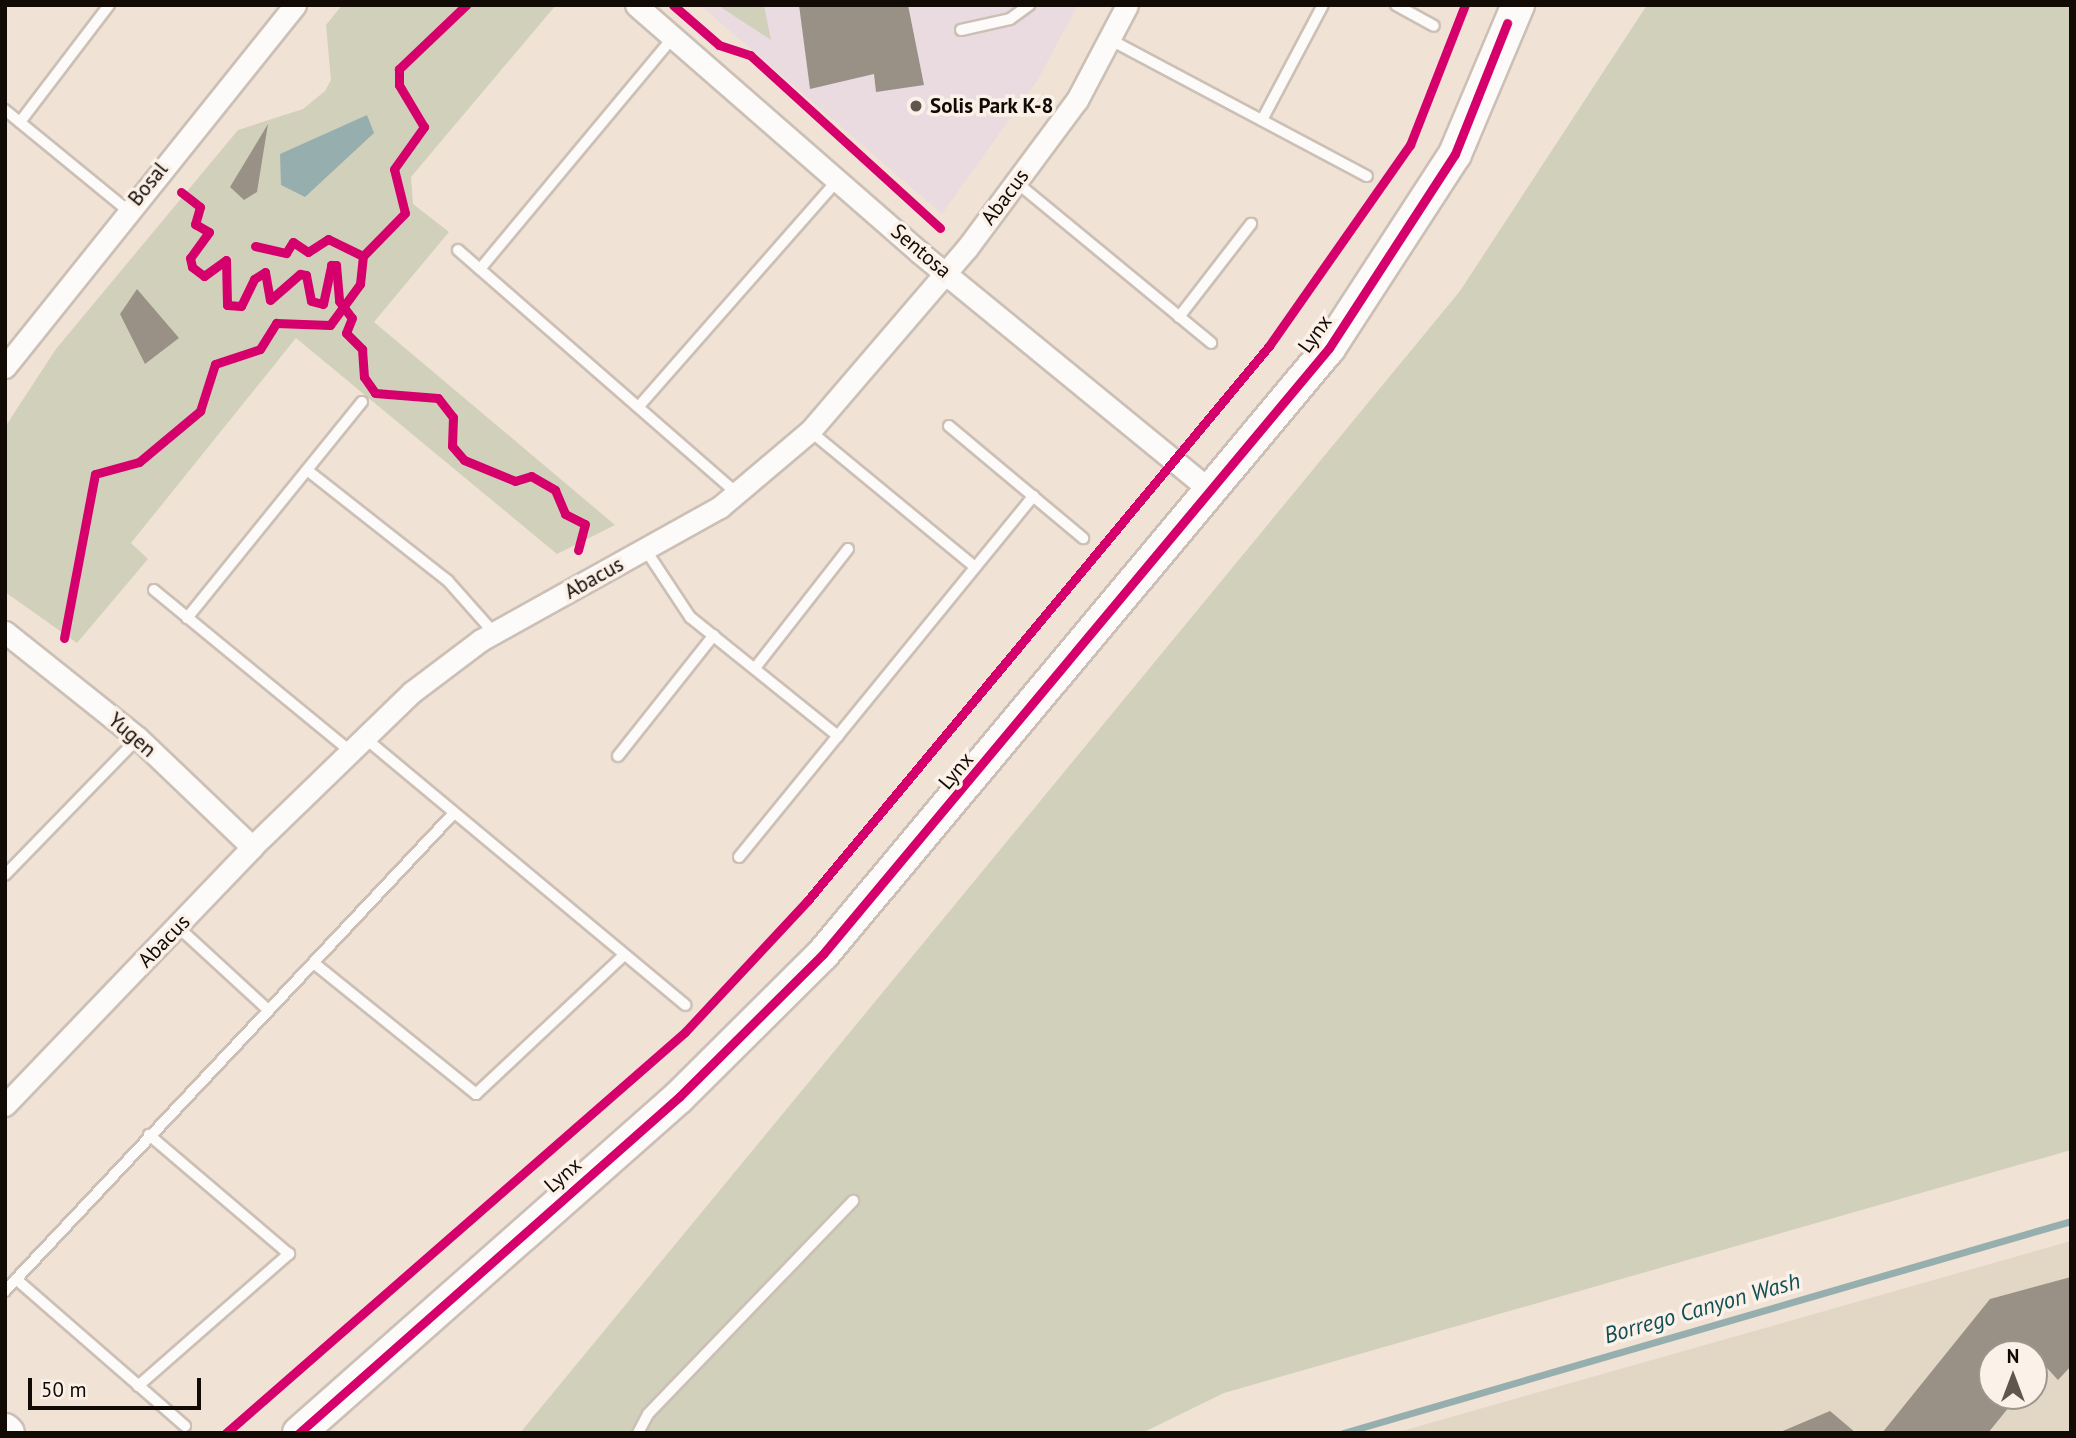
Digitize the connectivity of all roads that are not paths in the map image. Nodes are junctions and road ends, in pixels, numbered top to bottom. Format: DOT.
graph roads {
  1 [pos="109,5"];
  2 [pos="295,5"];
  3 [pos="636,5"];
  4 [pos="1127,5"];
  5 [pos="1323,5"];
  6 [pos="1396,5"];
  7 [pos="1024,8"];
  8 [pos="1510,11"];
  9 [pos="1433,26"];
  10 [pos="961,30"];
  11 [pos="673,37"];
  12 [pos="1109,39"];
  13 [pos="5,110"];
  14 [pos="1262,120"];
  15 [pos="20,122"];
  16 [pos="1367,176"];
  17 [pos="838,180"];
  18 [pos="1016,182"];
  19 [pos="127,210"];
  20 [pos="1251,224"];
  21 [pos="458,250"];
  22 [pos="480,269"];
  23 [pos="946,272"];
  24 [pos="1179,317"];
  25 [pos="1211,343"];
  26 [pos="5,367"];
  27 [pos="362,402"];
  28 [pos="640,405"];
  29 [pos="949,426"];
  30 [pos="810,431"];
  31 [pos="307,470"];
  32 [pos="1211,491"];
  33 [pos="737,493"];
  34 [pos="1032,495"];
  35 [pos="1083,538"];
  36 [pos="645,549"];
  37 [pos="848,549"];
  38 [pos="975,567"];
  39 [pos="154,590"];
  40 [pos="187,618"];
  41 [pos="5,632"];
  42 [pos="494,633"];
  43 [pos="714,635"];
  44 [pos="755,668"];
  45 [pos="838,736"];
  46 [pos="138,738"];
  47 [pos="358,745"];
  48 [pos="618,756"];
  49 [pos="454,813"];
  50 [pos="252,846"];
  51 [pos="739,857"];
  52 [pos="5,875"];
  53 [pos="178,927"];
  54 [pos="624,955"];
  55 [pos="315,964"];
  56 [pos="685,1005"];
  57 [pos="266,1007"];
  58 [pos="5,1105"];
  59 [pos="149,1135"];
  60 [pos="853,1201"];
  61 [pos="16,1279"];
  62 [pos="5,1291"];
  63 [pos="138,1386"];
  64 [pos="185,1426"];
  65 [pos="299,1433"];
  66 [pos="638,1433"];
  1 -- 15 [label="lane"];
  2 -- 19 [label="street, Bosal"];
  3 -- 11 [label="street, Sentosa"];
  4 -- 12 [label="street, Abacus"];
  5 -- 14 [label="lane"];
  6 -- 9 [label="lane"];
  7 -- 10 [label="lane"];
  8 -- 32 [label="street, Lynx"];
  11 -- 17 [label="street, Sentosa"];
  11 -- 22 [label="lane"];
  12 -- 14 [label="lane"];
  12 -- 18 [label="street, Abacus"];
  13 -- 15 [label="lane"];
  14 -- 16 [label="lane"];
  15 -- 19 [label="lane"];
  17 -- 23 [label="street, Sentosa"];
  17 -- 28 [label="lane"];
  18 -- 23 [label="street, Abacus"];
  18 -- 24 [label="lane"];
  19 -- 26 [label="street, Bosal"];
  20 -- 24 [label="lane"];
  21 -- 22 [label="lane"];
  22 -- 28 [label="lane"];
  23 -- 30 [label="street, Abacus"];
  23 -- 32 [label="street, Sentosa"];
  24 -- 25 [label="lane"];
  27 -- 31 [label="lane"];
  28 -- 33 [label="lane"];
  29 -- 34 [label="lane"];
  30 -- 33 [label="street, Abacus"];
  30 -- 38 [label="lane"];
  31 -- 40 [label="lane"];
  31 -- 42 [label="lane"];
  32 -- 65 [label="street, Lynx"];
  33 -- 36 [label="street, Abacus"];
  34 -- 35 [label="lane"];
  34 -- 38 [label="lane"];
  36 -- 42 [label="street, Abacus"];
  36 -- 43 [label="lane"];
  37 -- 44 [label="lane"];
  38 -- 45 [label="lane"];
  39 -- 40 [label="lane"];
  40 -- 47 [label="lane"];
  41 -- 46 [label="street, Yugen"];
  42 -- 47 [label="street, Abacus"];
  43 -- 44 [label="lane"];
  43 -- 48 [label="lane"];
  44 -- 45 [label="lane"];
  45 -- 51 [label="lane"];
  46 -- 50 [label="street, Yugen"];
  46 -- 52 [label="lane"];
  47 -- 49 [label="lane"];
  47 -- 50 [label="street, Abacus"];
  49 -- 54 [label="lane"];
  49 -- 55 [label="lane"];
  50 -- 53 [label="street, Abacus"];
  53 -- 57 [label="lane"];
  53 -- 58 [label="street, Abacus"];
  54 -- 55 [label="lane"];
  54 -- 56 [label="lane"];
  55 -- 57 [label="lane"];
  57 -- 59 [label="lane"];
  59 -- 61 [label="lane"];
  59 -- 63 [label="lane"];
  60 -- 66 [label="lane"];
  61 -- 62 [label="lane"];
  61 -- 63 [label="lane"];
  63 -- 64 [label="lane"];
}
